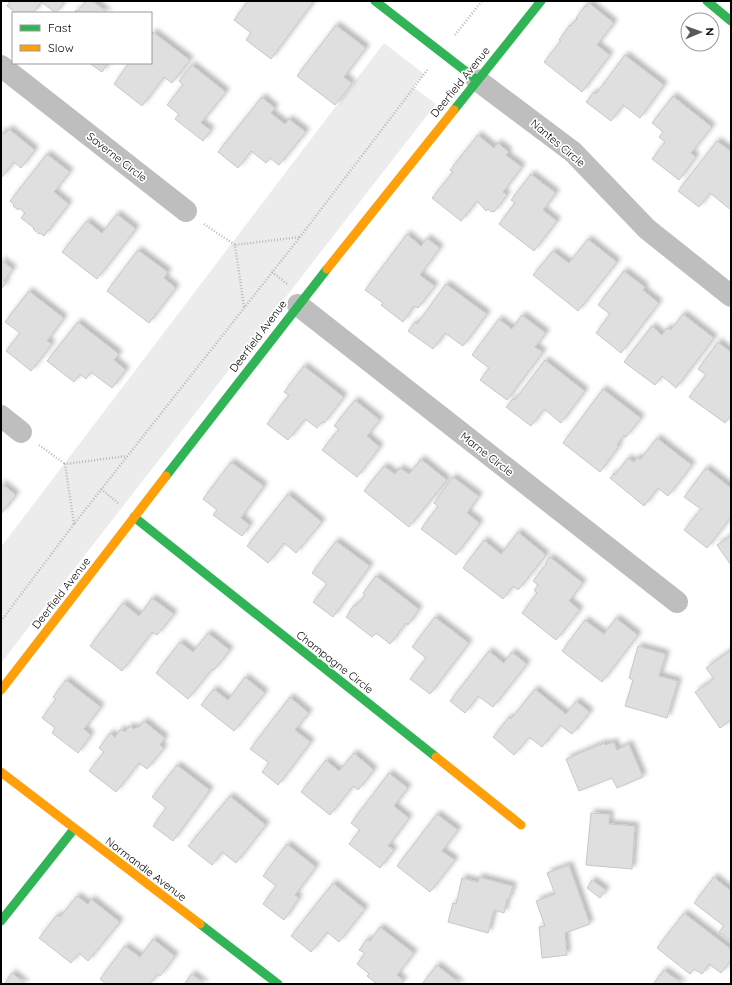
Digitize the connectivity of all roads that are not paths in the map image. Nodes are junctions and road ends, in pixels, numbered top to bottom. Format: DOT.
graph roads {
  1 [pos="375,1"];
  2 [pos="541,1"];
  3 [pos="707,1"];
  4 [pos="731,21"];
  5 [pos="1,66"];
  6 [pos="476,80"];
  7 [pos="186,212"];
  8 [pos="731,296"];
  9 [pos="298,305"];
  10 [pos="1,416"];
  11 [pos="21,432"];
  12 [pos="134,517"];
  13 [pos="677,602"];
  14 [pos="1,690"];
  15 [pos="1,772"];
  16 [pos="522,825"];
  17 [pos="74,829"];
  18 [pos="1,921"];
  19 [pos="278,984"];
  1 -- 6 [label="street, Nantes Circle"];
  2 -- 6 [label="street, Deerfield Avenue"];
  3 -- 4 [label="street"];
  5 -- 7 [label="street, Saverne Circle"];
  6 -- 8 [label="street, Nantes Circle"];
  6 -- 9 [label="street, Deerfield Avenue"];
  9 -- 12 [label="street, Deerfield Avenue"];
  9 -- 13 [label="street, Marne Circle"];
  10 -- 11 [label="street"];
  12 -- 14 [label="street, Deerfield Avenue"];
  12 -- 16 [label="street, Champagne Circle"];
  15 -- 17 [label="street, Normandie Avenue"];
  17 -- 18 [label="street"];
  17 -- 19 [label="street, Normandie Avenue"];
}
